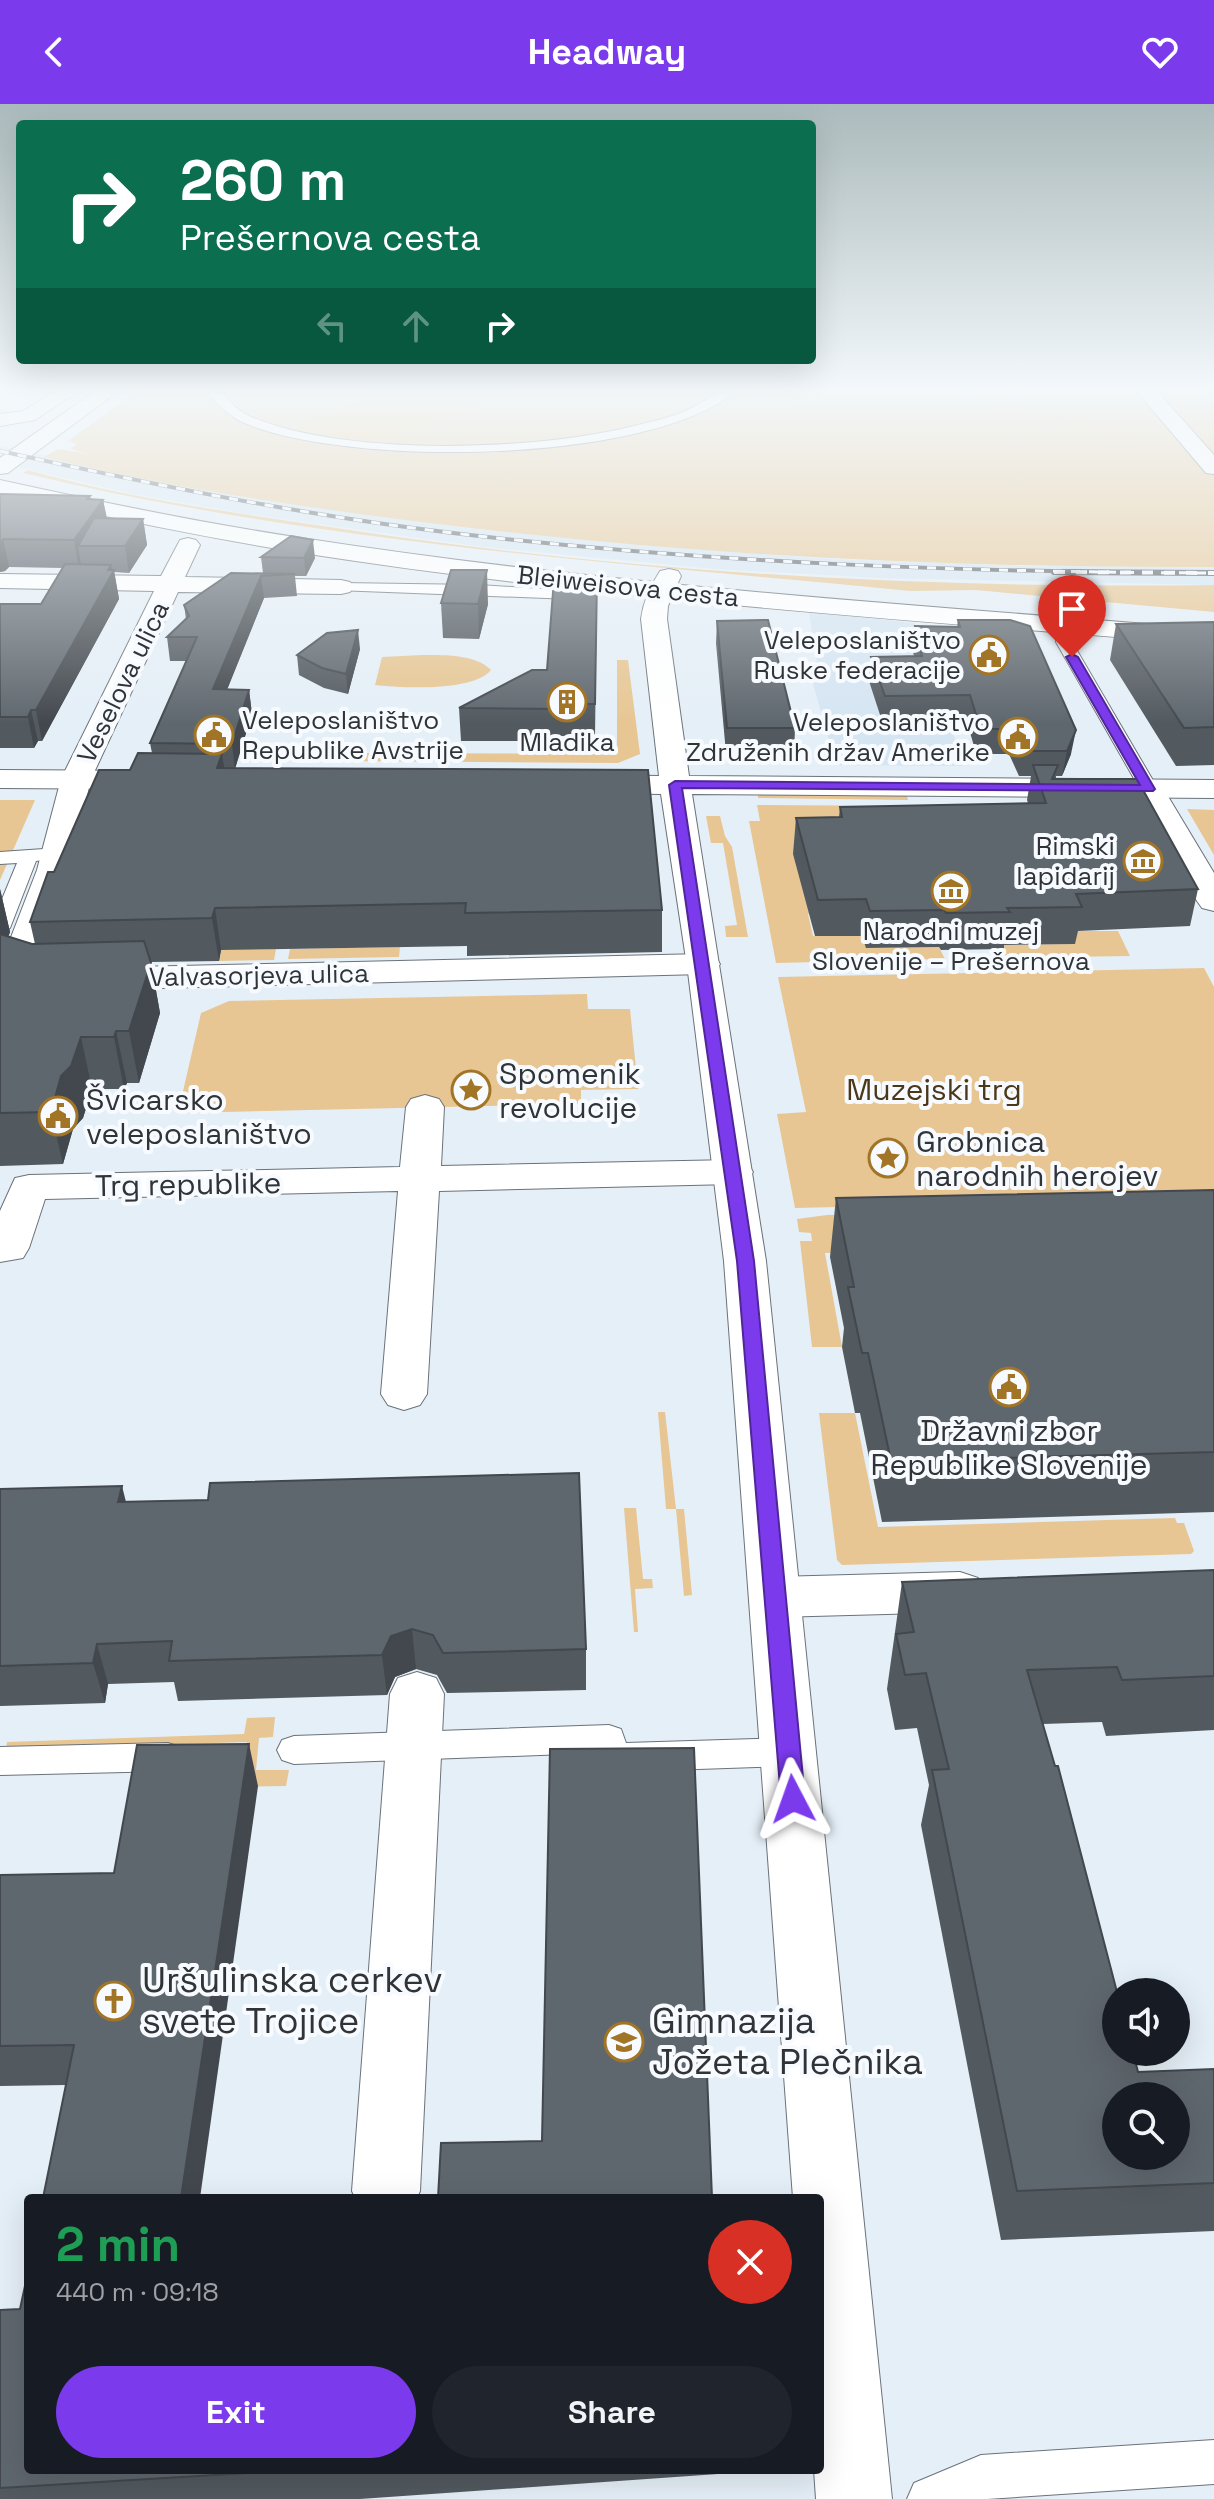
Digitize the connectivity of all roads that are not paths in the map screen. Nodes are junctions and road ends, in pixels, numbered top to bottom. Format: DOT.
graph roads {
  1 [pos="115,501"];
  2 [pos="188,545"];
  3 [pos="0,581"];
  4 [pos="666,583"];
  5 [pos="170,584"];
  6 [pos="341,587"];
  7 [pos="572,595"];
  8 [pos="1214,624"];
  9 [pos="1063,625"];
  10 [pos="1214,637"];
  11 [pos="0,779"];
  12 [pos="76,779"];
  13 [pos="184,781"];
  14 [pos="555,784"];
  15 [pos="675,785"];
  16 [pos="1149,789"];
  17 [pos="1214,789"];
  18 [pos="44,855"];
  19 [pos="0,858"];
  20 [pos="1214,900"];
  21 [pos="0,928"];
  22 [pos="704,969"];
  23 [pos="425,1107"];
  24 [pos="733,1172"];
  25 [pos="419,1179"];
  26 [pos="0,1248"];
  27 [pos="404,1394"];
  28 [pos="1008,1590"];
  29 [pos="776,1597"];
  30 [pos="415,1720"];
  31 [pos="294,1750"];
  32 [pos="789,1752"];
  33 [pos="195,1757"];
  34 [pos="0,1761"];
  35 [pos="386,2191"];
  36 [pos="1214,2462"];
  37 [pos="854,2499"];
  38 [pos="930,2499"];
  1 -- 4 [label="street, Bleiweisova cesta"];
  2 -- 5 [label="street, Veselova ulica"];
  3 -- 5 [label="street, Veselova ulica"];
  4 -- 8 [label="street, Bleiweisova cesta"];
  4 -- 9 [label="street, Bleiweisova cesta"];
  4 -- 15 [label="street"];
  5 -- 6 [label="street, Veselova ulica"];
  5 -- 12 [label="street, Veselova ulica"];
  6 -- 7 [label="lane, Veselova ulica"];
  9 -- 10 [label="street, Bleiweisova cesta"];
  9 -- 16 [label="lane"];
  11 -- 12 [label="street"];
  12 -- 13 [label="street"];
  12 -- 18 [label="street, Valvasorjeva ulica"];
  14 -- 15 [label="street"];
  15 -- 16 [label="street"];
  15 -- 22 [label="street"];
  16 -- 17 [label="street"];
  16 -- 20 [label="street"];
  18 -- 19 [label="lane"];
  18 -- 21 [label="lane"];
  18 -- 22 [label="street, Valvasorjeva ulica"];
  22 -- 24 [label="street"];
  23 -- 25 [label="street"];
  24 -- 25 [label="street, Trg republike"];
  24 -- 29 [label="street"];
  25 -- 26 [label="street, Trg republike"];
  25 -- 27 [label="street"];
  28 -- 29 [label="street"];
  29 -- 32 [label="street"];
  30 -- 31 [label="lane"];
  30 -- 32 [label="lane"];
  30 -- 35 [label="street"];
  32 -- 37 [label="street"];
  33 -- 34 [label="lane"];
  36 -- 38 [label="lane"];
}
